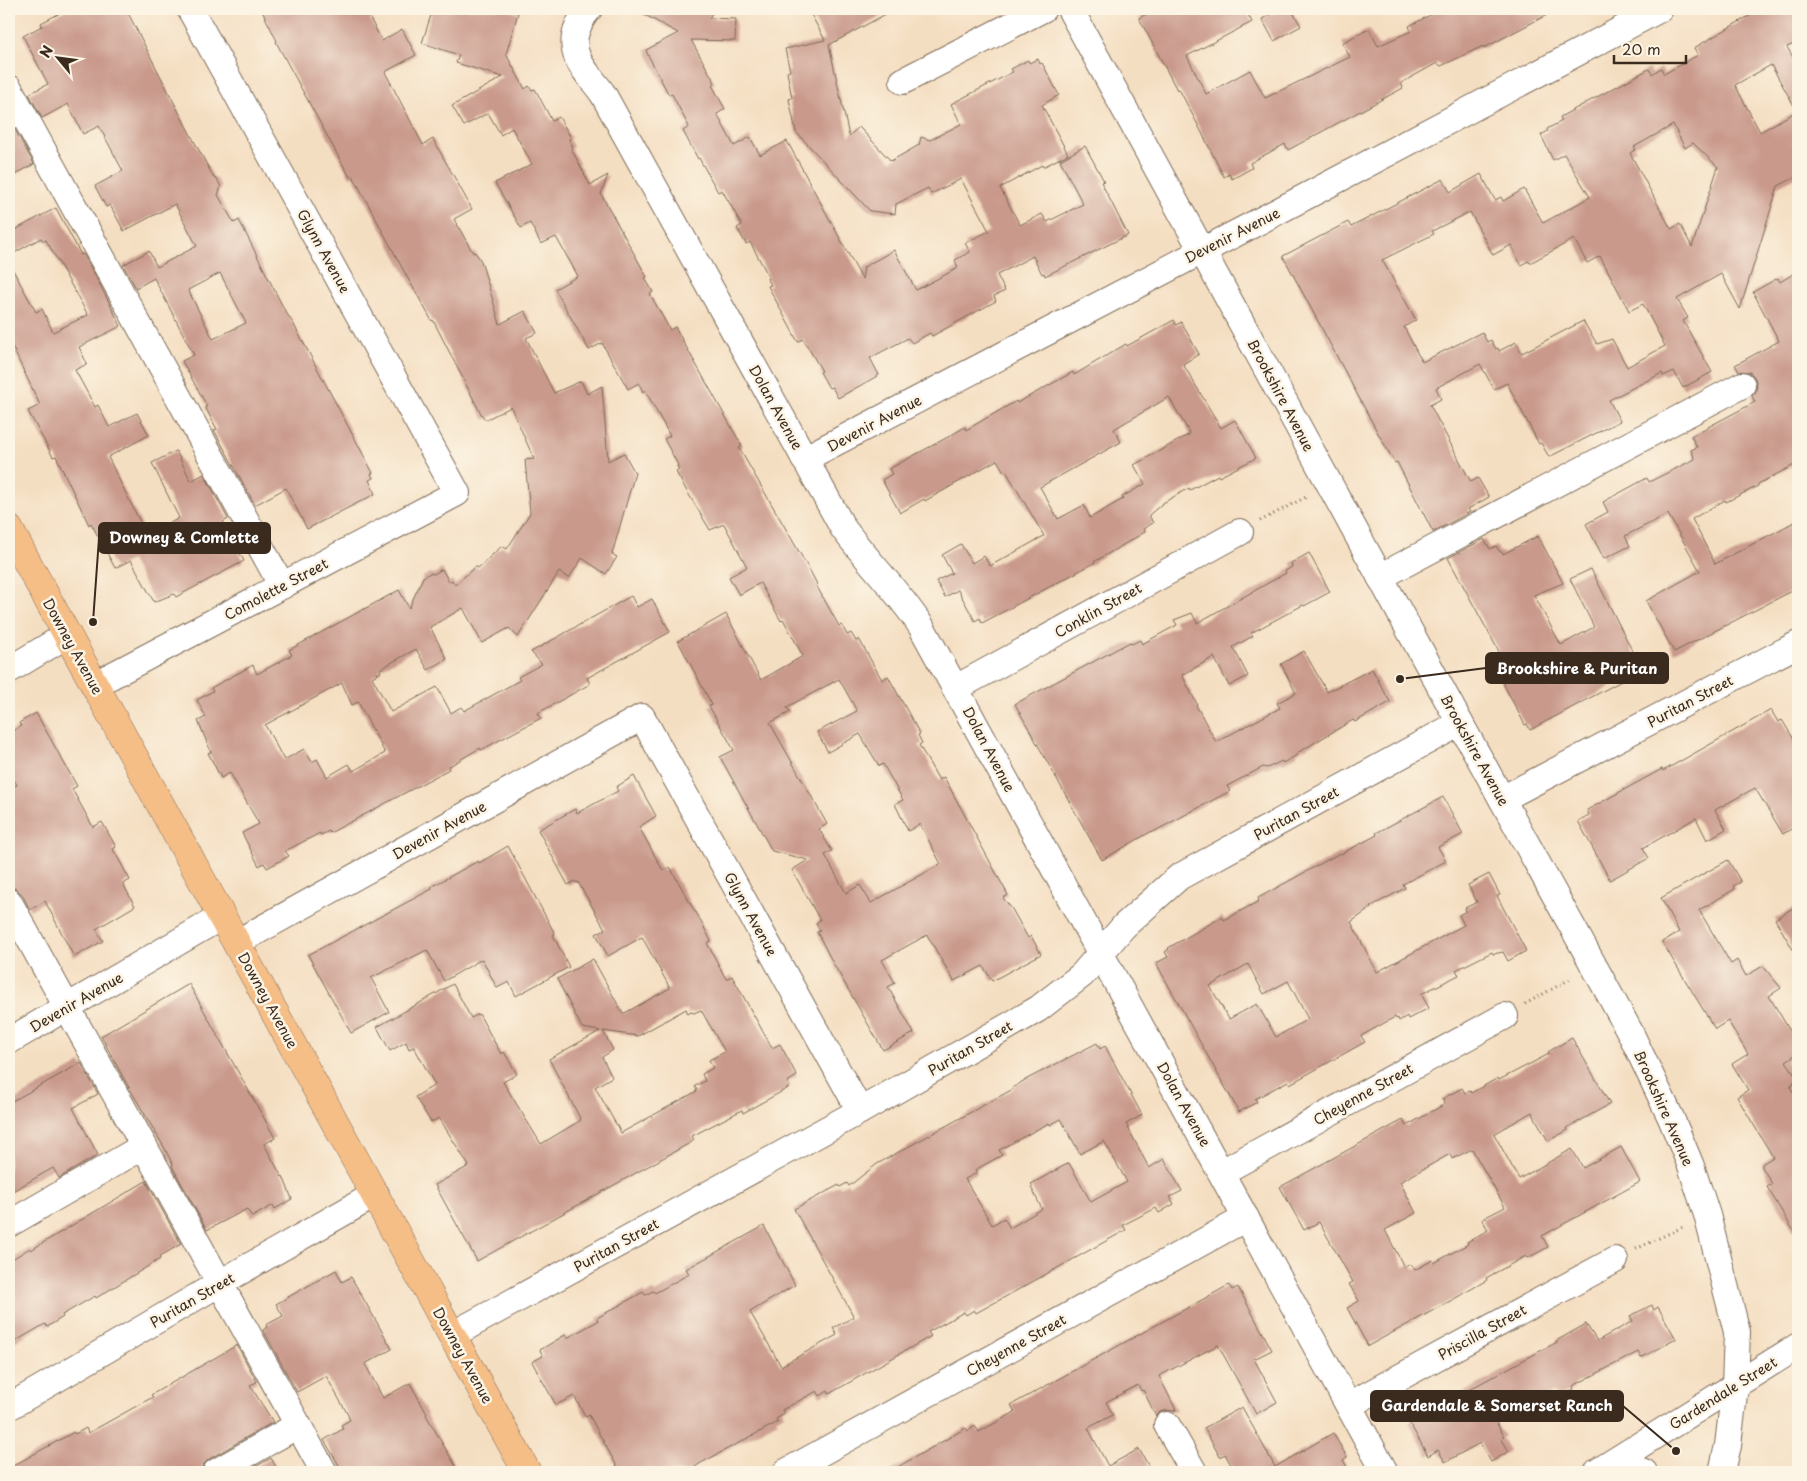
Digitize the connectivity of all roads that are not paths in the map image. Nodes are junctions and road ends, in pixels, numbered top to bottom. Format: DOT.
graph roads {
  1 [pos="190,9"];
  2 [pos="590,9"];
  3 [pos="1043,9"];
  4 [pos="1070,9"];
  5 [pos="1660,9"];
  6 [pos="902,81"];
  7 [pos="9,88"];
  8 [pos="1202,250"];
  9 [pos="1742,385"];
  10 [pos="804,459"];
  11 [pos="457,493"];
  12 [pos="9,529"];
  13 [pos="1240,532"];
  14 [pos="1380,577"];
  15 [pos="282,586"];
  16 [pos="67,635"];
  17 [pos="1796,651"];
  18 [pos="9,670"];
  19 [pos="94,685"];
  20 [pos="956,688"];
  21 [pos="642,717"];
  22 [pos="1460,723"];
  23 [pos="1502,799"];
  24 [pos="9,902"];
  25 [pos="221,917"];
  26 [pos="236,943"];
  27 [pos="1100,955"];
  28 [pos="67,1007"];
  29 [pos="1505,1016"];
  30 [pos="9,1041"];
  31 [pos="860,1111"];
  32 [pos="144,1146"];
  33 [pos="1222,1172"];
  34 [pos="376,1194"];
  35 [pos="1246,1218"];
  36 [pos="9,1224"];
  37 [pos="1616,1260"];
  38 [pos="220,1283"];
  39 [pos="452,1336"];
  40 [pos="1798,1346"];
  41 [pos="1735,1386"];
  42 [pos="1349,1405"];
  43 [pos="9,1407"];
  44 [pos="298,1425"];
  45 [pos="1167,1425"];
  46 [pos="1607,1466"];
  47 [pos="216,1472"];
  48 [pos="324,1472"];
  49 [pos="527,1472"];
  50 [pos="786,1472"];
  51 [pos="1194,1472"];
  52 [pos="1385,1472"];
  53 [pos="1644,1472"];
  54 [pos="1722,1472"];
  1 -- 11 [label="street, Glynn Avenue"];
  2 -- 10 [label="street, Dolan Avenue"];
  3 -- 6 [label="street"];
  4 -- 8 [label="street, Brookshire Avenue"];
  5 -- 8 [label="street, Devenir Avenue"];
  7 -- 15 [label="street"];
  8 -- 10 [label="street, Devenir Avenue"];
  8 -- 14 [label="street, Brookshire Avenue"];
  9 -- 14 [label="street"];
  10 -- 20 [label="street, Dolan Avenue"];
  11 -- 15 [label="street, Comolette Street"];
  12 -- 16 [label="main road, Downey Avenue"];
  13 -- 20 [label="street, Conklin Street"];
  14 -- 22 [label="street, Brookshire Avenue"];
  15 -- 19 [label="street, Comolette Street"];
  16 -- 18 [label="street"];
  16 -- 19 [label="main road, Downey Avenue"];
  17 -- 23 [label="street, Puritan Street"];
  19 -- 25 [label="main road, Downey Avenue"];
  20 -- 27 [label="street, Dolan Avenue"];
  21 -- 26 [label="street, Devenir Avenue"];
  21 -- 31 [label="street, Glynn Avenue"];
  22 -- 23 [label="street, Brookshire Avenue"];
  22 -- 27 [label="street, Puritan Street"];
  23 -- 41 [label="street, Brookshire Avenue"];
  24 -- 28 [label="street"];
  25 -- 26 [label="main road, Downey Avenue"];
  25 -- 28 [label="street, Devenir Avenue"];
  26 -- 34 [label="main road, Downey Avenue"];
  27 -- 31 [label="street, Puritan Street"];
  27 -- 33 [label="street, Dolan Avenue"];
  28 -- 30 [label="street, Devenir Avenue"];
  28 -- 32 [label="street"];
  29 -- 33 [label="street, Cheyenne Street"];
  31 -- 39 [label="street, Puritan Street"];
  32 -- 36 [label="street"];
  32 -- 38 [label="street"];
  33 -- 35 [label="street, Dolan Avenue"];
  34 -- 38 [label="street, Puritan Street"];
  34 -- 39 [label="main road, Downey Avenue"];
  35 -- 42 [label="street, Dolan Avenue"];
  35 -- 50 [label="street, Cheyenne Street"];
  37 -- 42 [label="street, Priscilla Street"];
  38 -- 43 [label="street, Puritan Street"];
  38 -- 44 [label="street"];
  39 -- 49 [label="main road, Downey Avenue"];
  40 -- 41 [label="street, Gardendale Street"];
  41 -- 46 [label="street, Gardendale Street"];
  41 -- 54 [label="street, Brookshire Avenue"];
  42 -- 52 [label="street, Dolan Avenue"];
  44 -- 47 [label="street"];
  44 -- 48 [label="street"];
  45 -- 51 [label="street"];
  46 -- 53 [label="street"];
}
